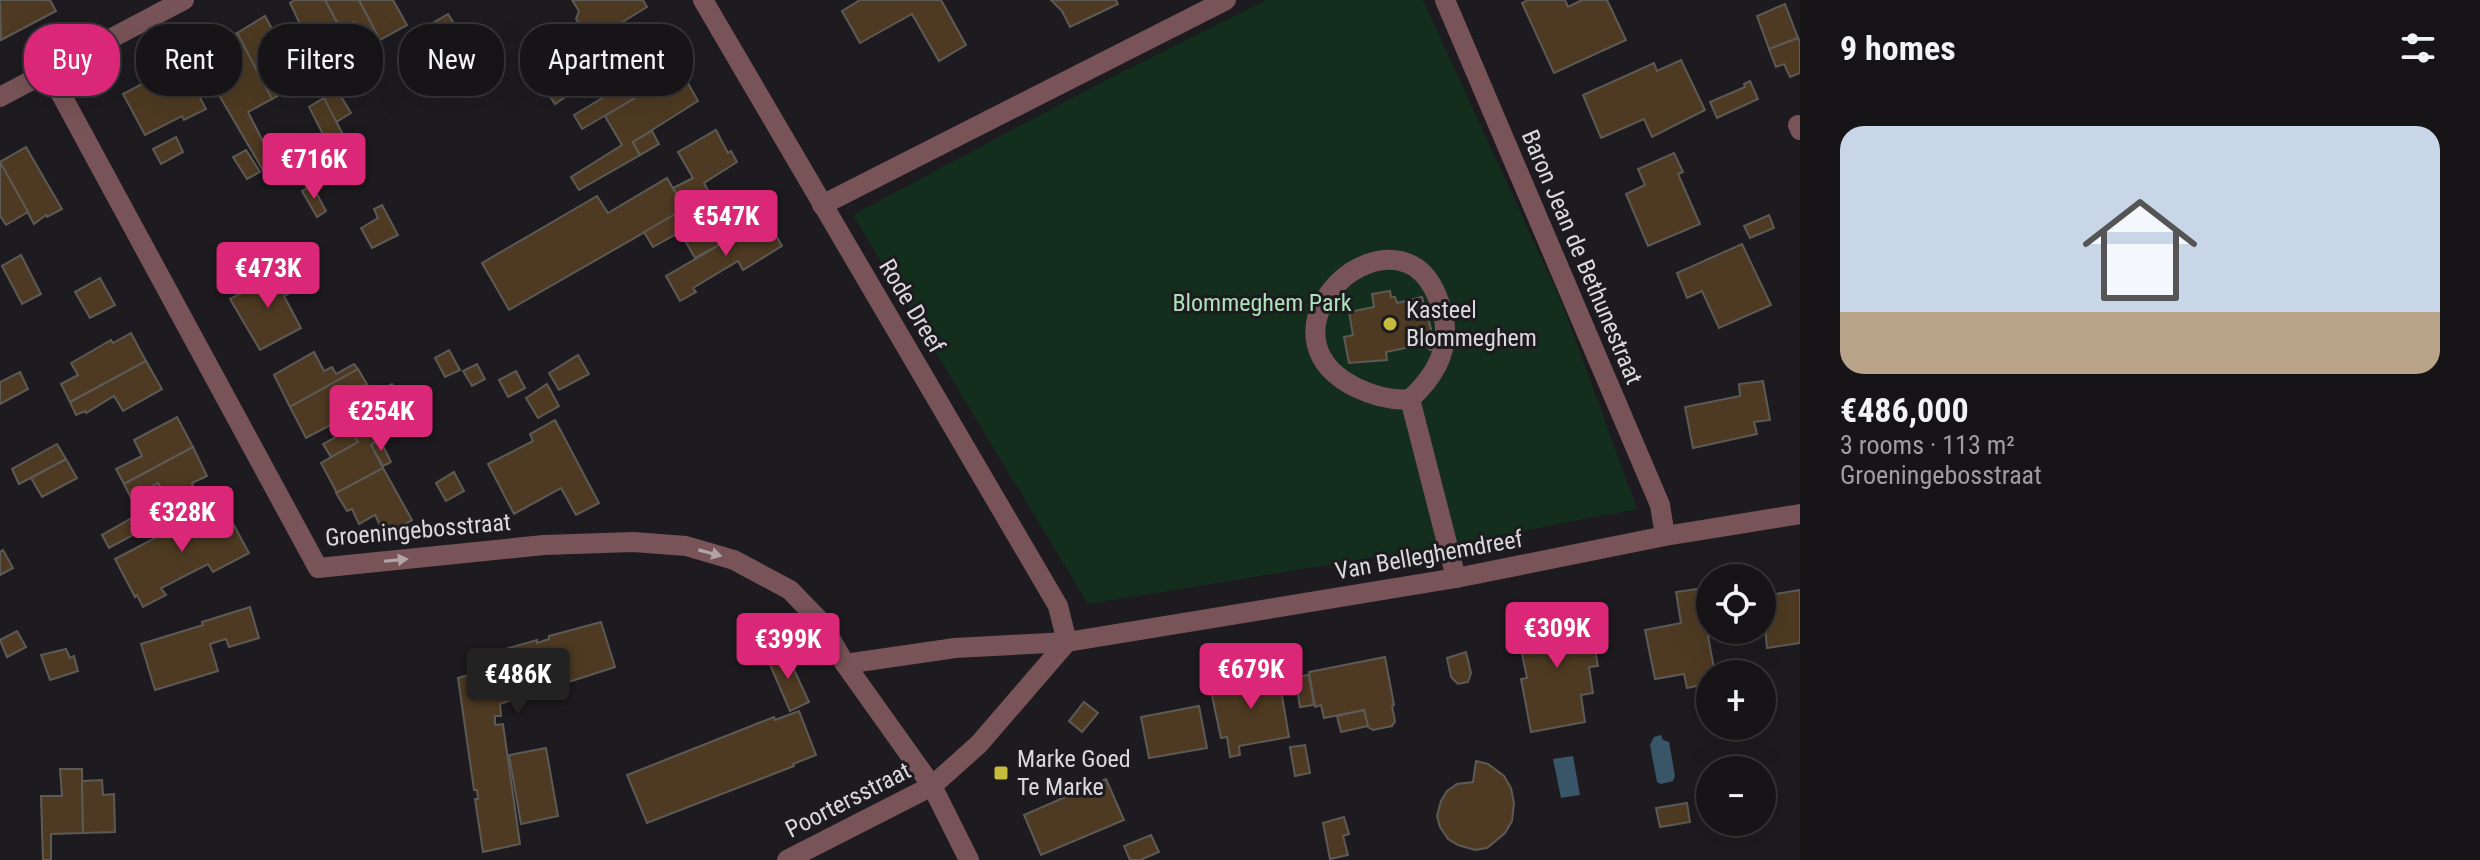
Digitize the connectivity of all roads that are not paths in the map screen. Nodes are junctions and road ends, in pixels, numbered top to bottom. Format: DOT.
graph roads {
  1 [pos="184,0"];
  2 [pos="703,0"];
  3 [pos="1226,0"];
  4 [pos="1445,0"];
  5 [pos="120,34"];
  6 [pos="24,85"];
  7 [pos="62,96"];
  8 [pos="0,97"];
  9 [pos="822,205"];
  10 [pos="1410,399"];
  11 [pos="1800,514"];
  12 [pos="1665,536"];
  13 [pos="1456,578"];
  14 [pos="1067,642"];
  15 [pos="845,664"];
  16 [pos="932,786"];
  17 [pos="787,860"];
  18 [pos="969,860"];
  1 -- 5 [label="street"];
  2 -- 9 [label="street, Rode Dreef"];
  3 -- 9 [label="street"];
  4 -- 12 [label="street, Baron Jean de Bethunestraat"];
  6 -- 8 [label="street"];
  7 -- 15 [label="street, Groeningebosstraat, one-way"];
  9 -- 14 [label="street, Rode Dreef"];
  10 -- 10 [label="street"];
  10 -- 13 [label="street"];
  11 -- 12 [label="street, Van Belleghemdreef"];
  12 -- 13 [label="street, Van Belleghemdreef"];
  13 -- 14 [label="street, Van Belleghemdreef"];
  14 -- 15 [label="street, Van Belleghemdreef"];
  14 -- 16 [label="street"];
  15 -- 16 [label="street, Groeningebosstraat"];
  16 -- 17 [label="street, Poortersstraat"];
  16 -- 18 [label="street, Groeningebosstraat"];
}
